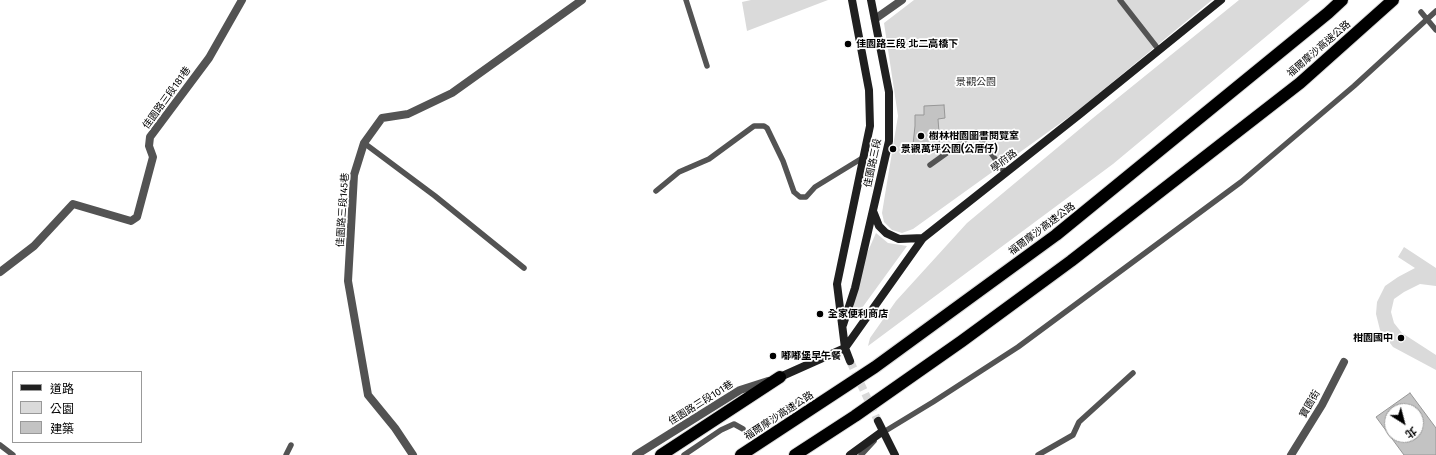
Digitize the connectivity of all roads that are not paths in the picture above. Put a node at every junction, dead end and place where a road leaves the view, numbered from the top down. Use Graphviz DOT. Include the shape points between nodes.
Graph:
graph roads {
  1 [pos="242,0"];
  2 [pos="582,0"];
  3 [pos="686,0"];
  4 [pos="852,0"];
  5 [pos="871,0"];
  6 [pos="902,0"];
  7 [pos="1120,0"];
  8 [pos="1221,0"];
  9 [pos="1342,0"];
  10 [pos="1393,0"];
  11 [pos="1436,11"];
  12 [pos="1421,12"];
  13 [pos="875,19"];
  14 [pos="1428,20"];
  15 [pos="1436,30"];
  16 [pos="1159,50"];
  17 [pos="708,66"];
  18 [pos="364,144"];
  19 [pos="864,157"];
  20 [pos="930,165"];
  21 [pos="1005,173"];
  22 [pos="656,191"];
  23 [pos="873,211"];
  24 [pos="923,238"];
  25 [pos="524,268"];
  26 [pos="0,272"];
  27 [pos="842,328"];
  28 [pos="845,348"];
  29 [pos="850,361"];
  30 [pos="1344,362"];
  31 [pos="1133,373"];
  32 [pos="780,377"];
  33 [pos="878,421"];
  34 [pos="744,430"];
  35 [pos="883,431"];
  36 [pos="0,444"];
  37 [pos="291,445"];
  38 [pos="13,455"];
  39 [pos="286,455"];
  40 [pos="413,455"];
  41 [pos="636,455"];
  42 [pos="661,455"];
  43 [pos="684,455"];
  44 [pos="741,455"];
  45 [pos="795,455"];
  46 [pos="850,455"];
  47 [pos="860,455"];
  48 [pos="895,455"];
  49 [pos="1038,455"];
  50 [pos="1291,455"];
  1 -- 26 [label="street, 佳園路三段181巷" via="210,58 150,137 149,146 153,157 137,216 131,221 73,204 34,246"];
  2 -- 18 [label="street, 佳園路三段145巷" via="452,93 408,114 382,118"];
  3 -- 17 [label="lane"];
  4 -- 19 [label="street, 佳園路三段" via="869,90 870,126"];
  5 -- 13 [label="street, 佳園路三段"];
  6 -- 13 [label="street"];
  7 -- 16 [label="lane"];
  8 -- 16 [label="street, 學府路"];
  9 -- 44 [label="highway, 福爾摩沙高速公路" via="1056,235 875,366"];
  10 -- 45 [label="highway, 福爾摩沙高速公路" via="1300,83 1071,261 962,341"];
  11 -- 14 [label="lane"];
  12 -- 14 [label="lane"];
  13 -- 23 [label="street, 佳園路三段" via="888,92 889,141"];
  14 -- 15 [label="lane"];
  14 -- 35 [label="lane" via="1241,182 1018,347"];
  16 -- 21 [label="street, 學府路"];
  18 -- 25 [label="lane" via="435,196"];
  18 -- 40 [label="street, 佳園路三段145巷" via="354,175 348,281 368,395"];
  19 -- 22 [label="lane" via="815,187 806,197 800,196 794,192 767,128 754,126 709,159 680,172"];
  19 -- 27 [label="street, 佳園路三段" via="837,284"];
  20 -- 21 [label="lane" via="976,132"];
  21 -- 24 [label="street, 學府路"];
  23 -- 24 [label="street" via="879,226 886,233 899,239"];
  23 -- 27 [label="street, 佳園路三段" via="855,288"];
  24 -- 28 [label="street, 學府路"];
  27 -- 28 [label="street, 佳園路三段"];
  28 -- 29 [label="street, 佳園路三段"];
  28 -- 32 [label="street, 佳園路三段101巷"];
  30 -- 50 [label="street, 寶園街" via="1322,405"];
  31 -- 49 [label="lane" via="1079,422 1073,435"];
  32 -- 41 [label="street, 佳園路三段101巷" via="740,390"];
  32 -- 42 [label="highway"];
  33 -- 35 [label="street"];
  34 -- 43 [label="lane" via="734,424"];
  35 -- 46 [label="street"];
  35 -- 47 [label="lane"];
  35 -- 48 [label="street"];
  36 -- 38 [label="lane"];
  37 -- 39 [label="lane"];
}
